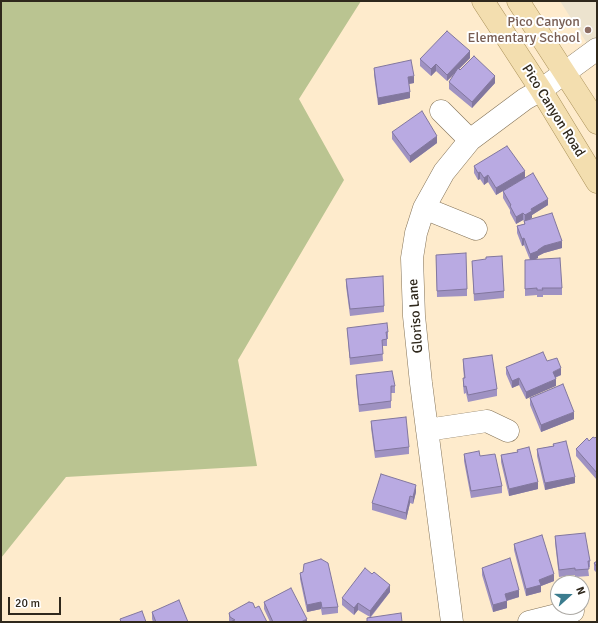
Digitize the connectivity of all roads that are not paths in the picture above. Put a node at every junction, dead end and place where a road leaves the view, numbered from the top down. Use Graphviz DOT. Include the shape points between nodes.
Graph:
graph roads {
  1 [pos="483,1"];
  2 [pos="518,1"];
  3 [pos="597,49"];
  4 [pos="564,73"];
  5 [pos="541,90"];
  6 [pos="441,111"];
  7 [pos="597,123"];
  8 [pos="470,140"];
  9 [pos="597,182"];
  10 [pos="424,208"];
  11 [pos="476,230"];
  12 [pos="427,430"];
  13 [pos="508,431"];
  14 [pos="557,615"];
  15 [pos="452,622"];
  16 [pos="529,622"];
  1 -- 5 [label="main road, Pico Canyon Road"];
  2 -- 4 [label="main road"];
  3 -- 4 [label="street, Gloriso Lane"];
  4 -- 5 [label="street, Gloriso Lane"];
  4 -- 7 [label="main road"];
  5 -- 8 [label="street, Gloriso Lane" via="524,99"];
  5 -- 9 [label="main road, Pico Canyon Road"];
  6 -- 8 [label="street"];
  8 -- 10 [label="street, Gloriso Lane" via="444,172"];
  10 -- 11 [label="street"];
  10 -- 12 [label="street, Gloriso Lane" via="412,258 414,316"];
  12 -- 13 [label="street" via="487,422"];
  12 -- 15 [label="street, Gloriso Lane"];
  14 -- 16 [label="street"];
}
